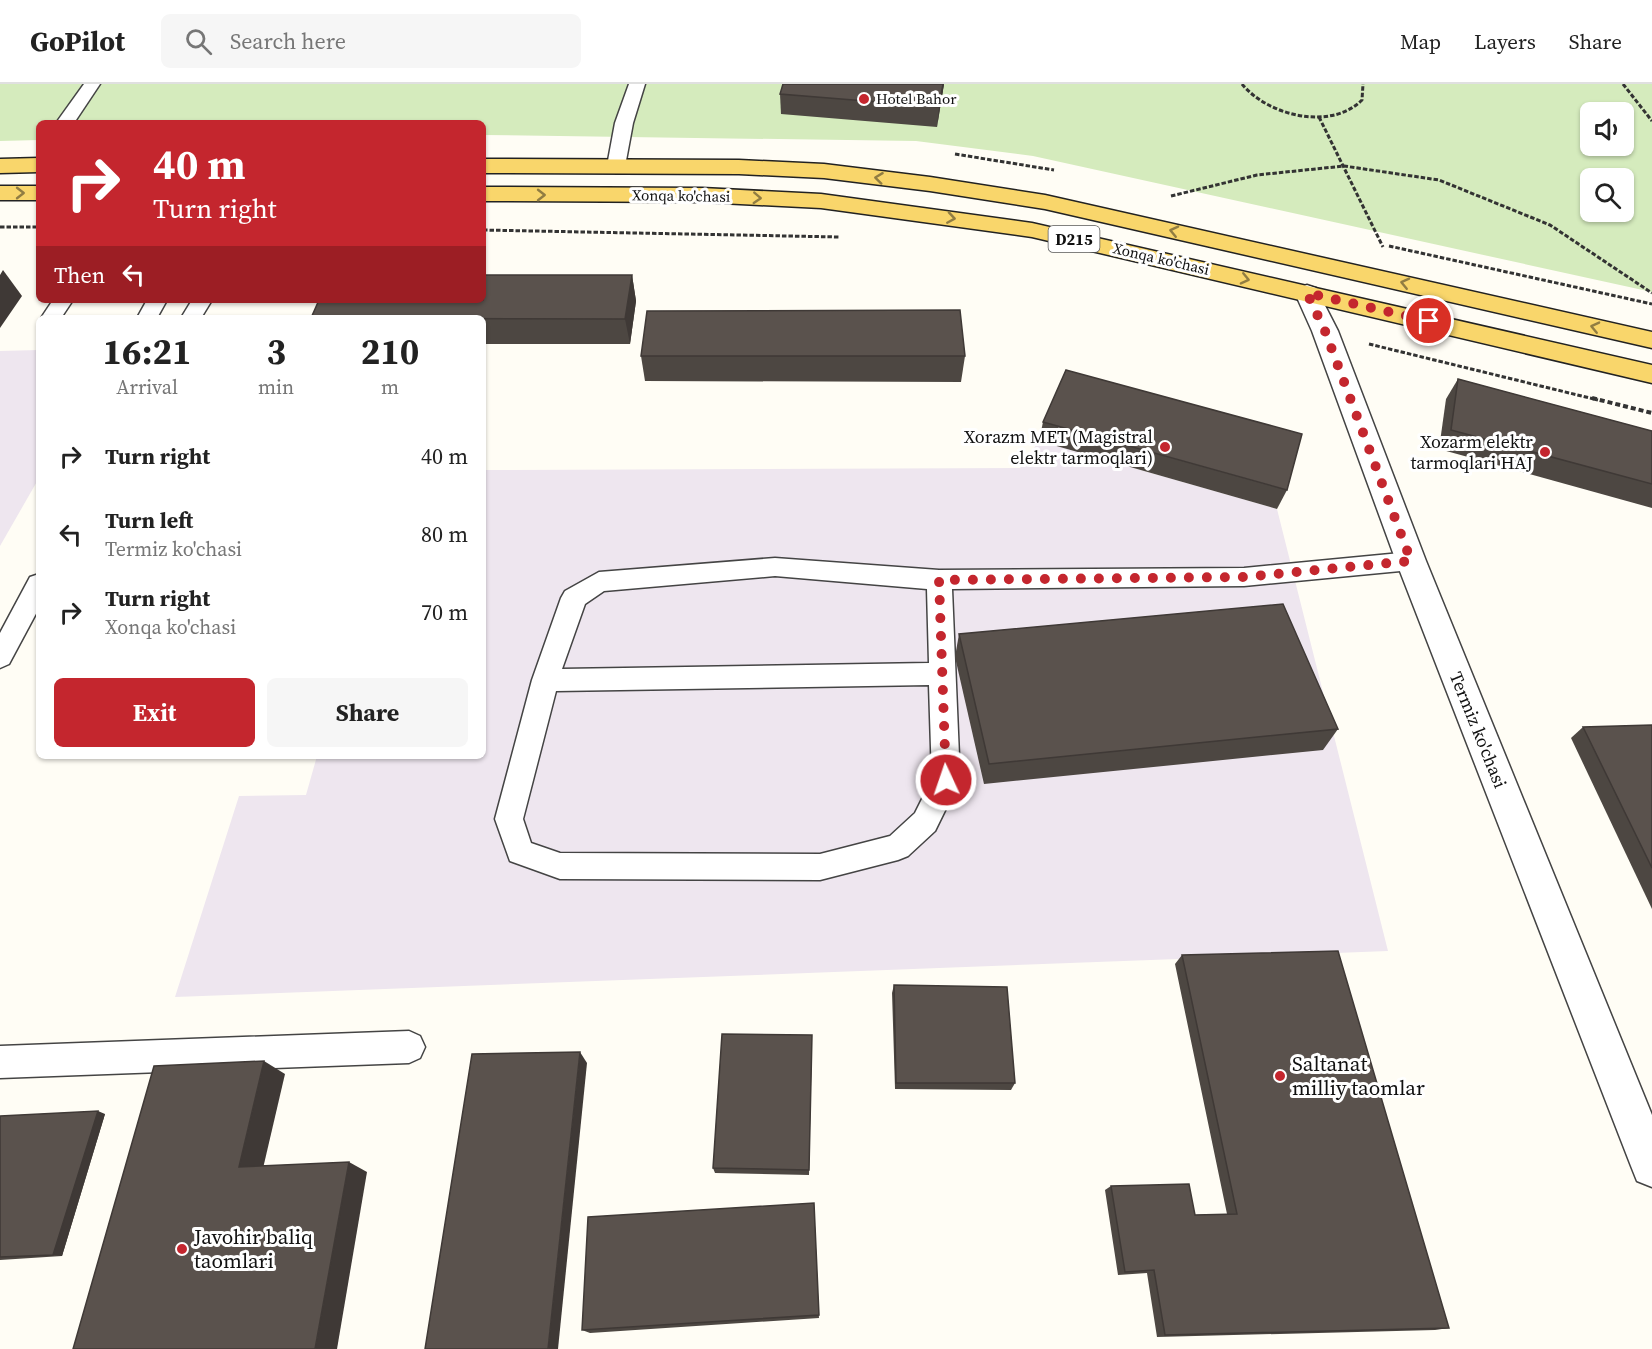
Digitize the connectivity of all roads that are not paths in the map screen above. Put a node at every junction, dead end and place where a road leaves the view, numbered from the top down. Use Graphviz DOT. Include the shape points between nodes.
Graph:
graph roads {
  1 [pos="92,84"];
  2 [pos="637,84"];
  3 [pos="67,120"];
  4 [pos="36,164"];
  5 [pos="0,166"];
  6 [pos="486,166"];
  7 [pos="616,166"];
  8 [pos="0,193"];
  9 [pos="36,193"];
  10 [pos="486,194"];
  11 [pos="1307,293"];
  12 [pos="1652,340"];
  13 [pos="1652,374"];
  14 [pos="1411,561"];
  15 [pos="939,580"];
  16 [pos="36,590"];
  17 [pos="0,657"];
  18 [pos="941,674"];
  19 [pos="545,680"];
  20 [pos="409,1047"];
  21 [pos="0,1062"];
  22 [pos="1652,1166"];
  1 -- 3 [label="lane"];
  2 -- 7 [label="lane"];
  4 -- 5 [label="main road"];
  6 -- 7 [label="main road, Xonqa ko'chasi / D215"];
  12 -- 7 [label="main road, Xonqa ko'chasi / D215, one-way" via="1045,201 824,171"];
  8 -- 9 [label="main road, one-way"];
  10 -- 11 [label="main road, Xonqa ko'chasi / D215, one-way" via="702,195 820,201 1032,230"];
  11 -- 13 [label="main road, Xonqa ko'chasi / D215"];
  11 -- 14 [label="street, Termiz ko'chasi" via="1325,331"];
  14 -- 15 [label="lane" via="1244,577"];
  14 -- 22 [label="street, Termiz ko'chasi"];
  15 -- 18 [label="lane"];
  15 -- 19 [label="lane" via="775,567 599,582 574,598"];
  16 -- 17 [label="lane"];
  18 -- 19 [label="lane"];
  18 -- 19 [label="lane" via="946,780 925,822 898,847 820,867 560,866 520,852 509,819"];
  20 -- 21 [label="lane"];
}
